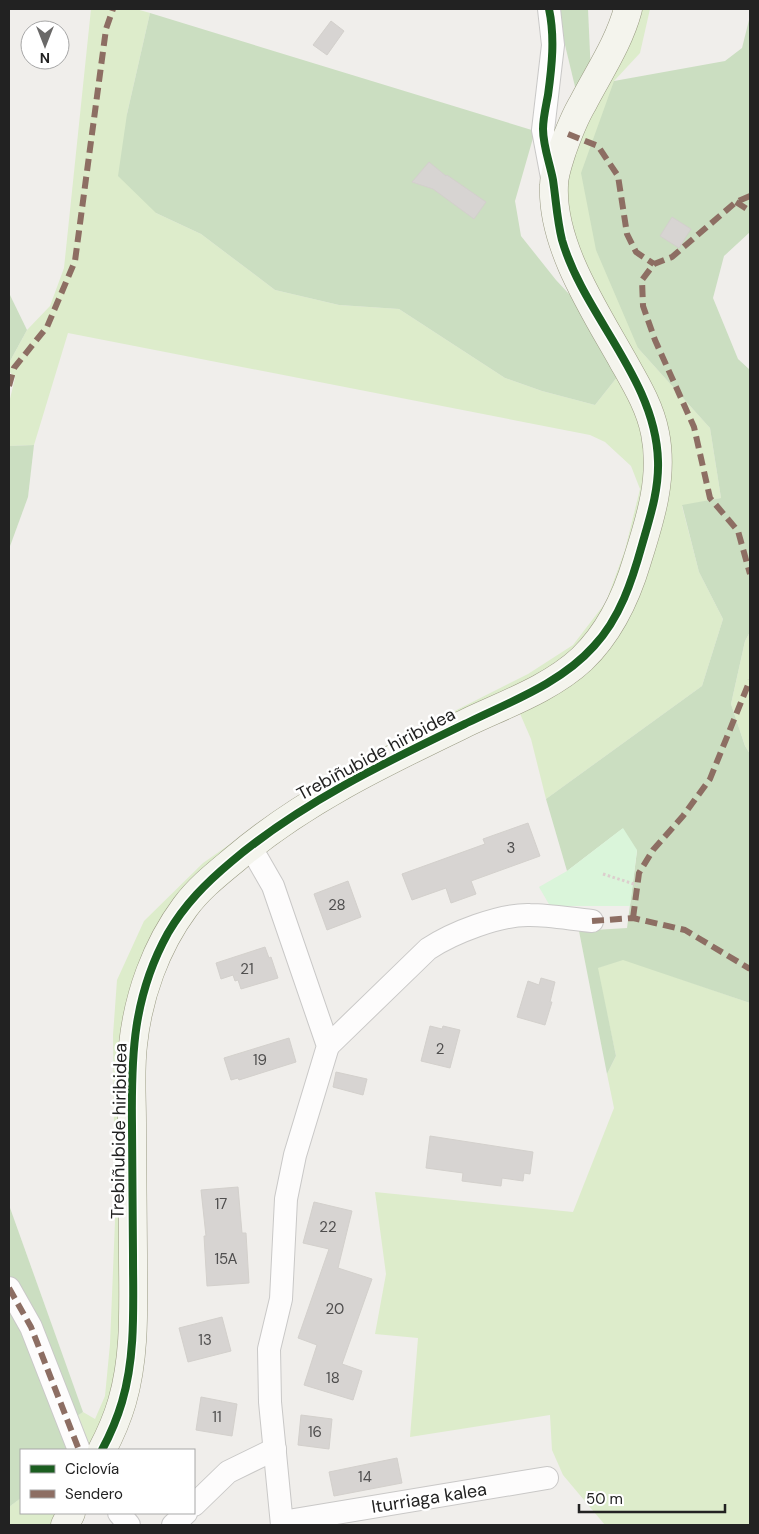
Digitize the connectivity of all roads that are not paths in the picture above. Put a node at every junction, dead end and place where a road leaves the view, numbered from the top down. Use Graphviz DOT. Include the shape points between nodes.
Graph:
graph roads {
  1 [pos="549,9"];
  2 [pos="628,9"];
  3 [pos="554,184"];
  4 [pos="250,846"];
  5 [pos="592,921"];
  6 [pos="328,1046"];
  7 [pos="9,1288"];
  8 [pos="274,1448"];
  9 [pos="79,1449"];
  10 [pos="103,1449"];
  11 [pos="547,1478"];
  12 [pos="195,1504"];
  13 [pos="120,1514"];
  14 [pos="185,1514"];
  15 [pos="282,1524"];
  16 [pos="129,1525"];
  17 [pos="173,1525"];
  1 -- 3 [label="street" via="553,46 543,130"];
  2 -- 3 [label="street, Trebiñubide hiribidea" via="622,30 568,134"];
  3 -- 4 [label="street, Trebiñubide hiribidea" via="556,216 573,268 639,388 655,434 658,458 654,501 621,606 609,628 578,663 544,686 347,782"];
  4 -- 6 [label="street" via="273,886"];
  4 -- 10 [label="street, Trebiñubide hiribidea" via="202,886 184,907 151,969 140,1005 133,1044 132,1088 133,1337 123,1399"];
  5 -- 6 [label="street" via="528,915 500,920 441,940"];
  6 -- 8 [label="street" via="295,1155 286,1199 281,1298 269,1349"];
  7 -- 9 [label="street" via="31,1327"];
  8 -- 12 [label="street" via="228,1472"];
  8 -- 15 [label="street"];
  11 -- 15 [label="street, Iturriaga kalea"];
  13 -- 16 [label="street"];
  14 -- 17 [label="street"];
}
